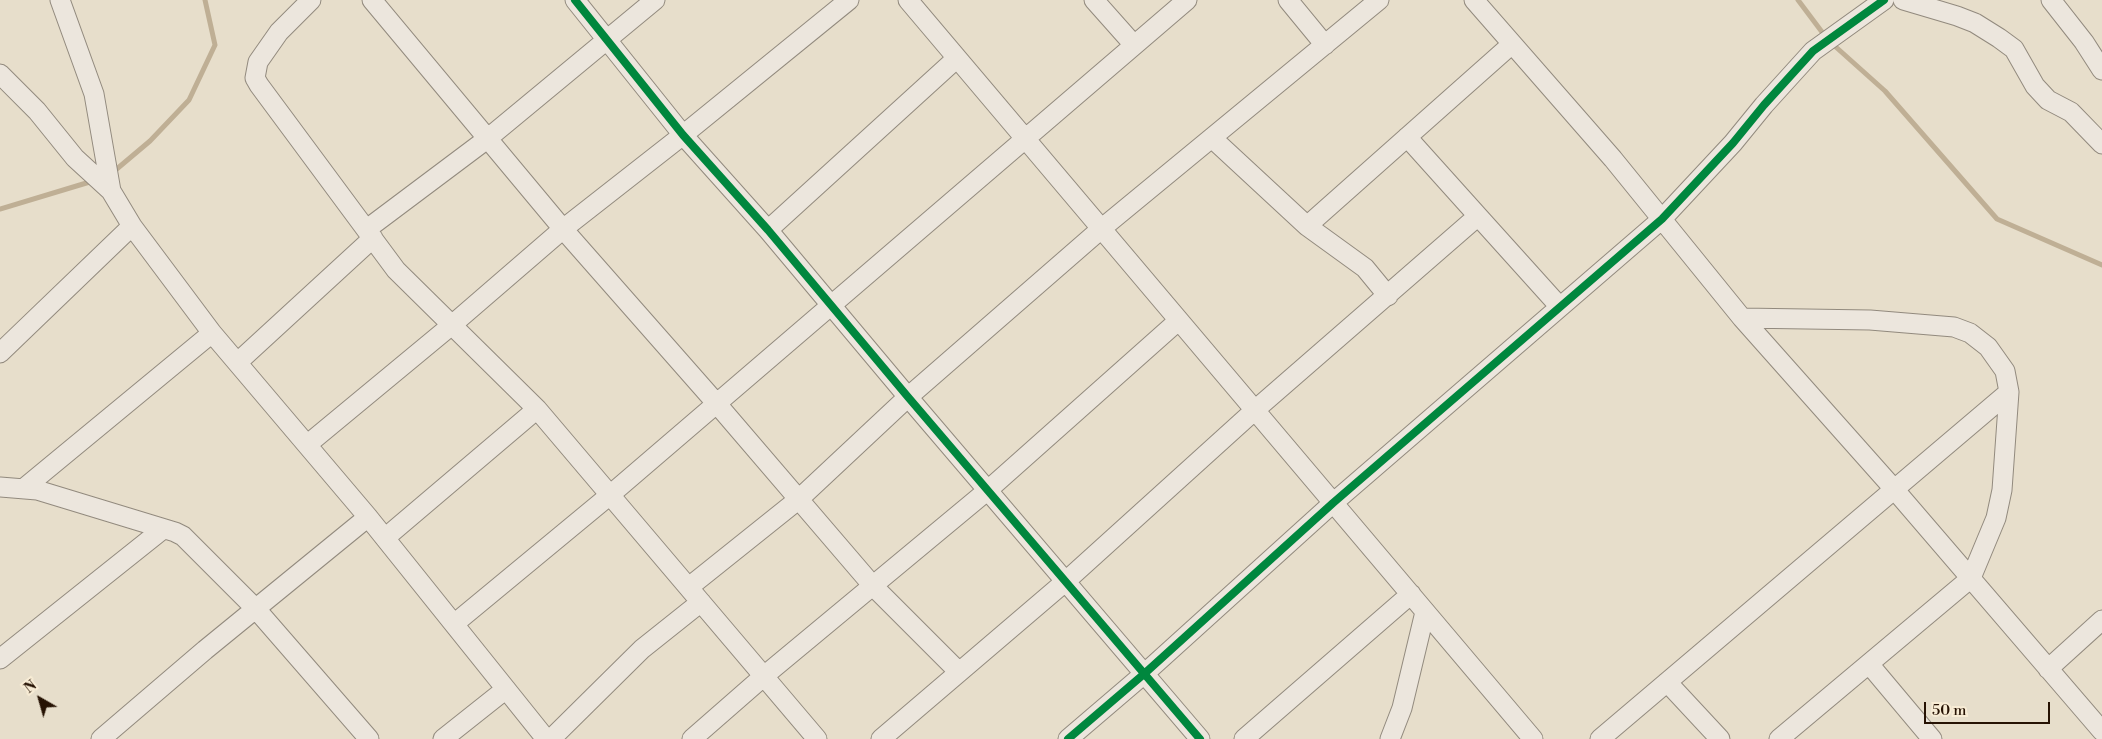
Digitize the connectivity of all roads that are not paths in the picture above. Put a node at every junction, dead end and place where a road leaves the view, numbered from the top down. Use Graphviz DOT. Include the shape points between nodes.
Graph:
graph roads {
  1 [pos="60,0"];
  2 [pos="311,0"];
  3 [pos="372,0"];
  4 [pos="575,0"];
  5 [pos="654,0"];
  6 [pos="849,0"];
  7 [pos="908,0"];
  8 [pos="1094,0"];
  9 [pos="1187,0"];
  10 [pos="1288,0"];
  11 [pos="1379,0"];
  12 [pos="1474,0"];
  13 [pos="1884,0"];
  14 [pos="1903,0"];
  15 [pos="2051,0"];
  16 [pos="608,41"];
  17 [pos="1512,44"];
  18 [pos="1134,45"];
  19 [pos="1325,45"];
  20 [pos="957,58"];
  21 [pos="2102,70"];
  22 [pos="0,74"];
  23 [pos="683,135"];
  24 [pos="1407,137"];
  25 [pos="1212,138"];
  26 [pos="487,139"];
  27 [pos="1025,140"];
  28 [pos="2102,144"];
  29 [pos="111,190"];
  30 [pos="1478,216"];
  31 [pos="1662,219"];
  32 [pos="132,226"];
  33 [pos="1307,226"];
  34 [pos="564,229"];
  35 [pos="1101,229"];
  36 [pos="768,230"];
  37 [pos="370,233"];
  38 [pos="1388,296"];
  39 [pos="831,306"];
  40 [pos="1560,307"];
  41 [pos="1742,318"];
  42 [pos="1178,321"];
  43 [pos="453,324"];
  44 [pos="212,333"];
  45 [pos="0,353"];
  46 [pos="238,362"];
  47 [pos="2009,392"];
  48 [pos="908,397"];
  49 [pos="717,404"];
  50 [pos="537,409"];
  51 [pos="1255,410"];
  52 [pos="308,444"];
  53 [pos="0,487"];
  54 [pos="23,489"];
  55 [pos="1894,489"];
  56 [pos="988,490"];
  57 [pos="610,495"];
  58 [pos="799,499"];
  59 [pos="1333,503"];
  60 [pos="368,517"];
  61 [pos="162,529"];
  62 [pos="385,538"];
  63 [pos="1971,578"];
  64 [pos="1066,581"];
  65 [pos="873,586"];
  66 [pos="689,587"];
  67 [pos="1410,594"];
  68 [pos="701,602"];
  69 [pos="256,609"];
  70 [pos="1425,612"];
  71 [pos="2102,620"];
  72 [pos="454,624"];
  73 [pos="0,659"];
  74 [pos="1868,664"];
  75 [pos="2048,669"];
  76 [pos="959,672"];
  77 [pos="1144,674"];
  78 [pos="764,676"];
  79 [pos="1667,682"];
  80 [pos="506,690"];
  81 [pos="2102,731"];
  82 [pos="101,739"];
  83 [pos="369,739"];
  84 [pos="443,739"];
  85 [pos="546,739"];
  86 [pos="551,739"];
  87 [pos="692,739"];
  88 [pos="817,739"];
  89 [pos="881,739"];
  90 [pos="1068,739"];
  91 [pos="1200,739"];
  92 [pos="1244,739"];
  93 [pos="1390,739"];
  94 [pos="1533,739"];
  95 [pos="1600,739"];
  96 [pos="1720,739"];
  97 [pos="1779,739"];
  98 [pos="1932,739"];
  1 -- 29 [label="street" via="94,94"];
  2 -- 37 [label="street" via="279,32 258,62 255,78"];
  3 -- 26 [label="street"];
  4 -- 16 [label="street"];
  5 -- 16 [label="street"];
  6 -- 23 [label="street"];
  7 -- 20 [label="street"];
  8 -- 18 [label="street"];
  9 -- 18 [label="street"];
  10 -- 19 [label="street"];
  11 -- 19 [label="street"];
  12 -- 17 [label="street"];
  13 -- 31 [label="street" via="1814,51"];
  14 -- 28 [label="street" via="1975,23 2014,49 2035,86 2048,100 2071,112"];
  15 -- 21 [label="street"];
  16 -- 23 [label="street"];
  16 -- 26 [label="street"];
  17 -- 24 [label="street"];
  17 -- 31 [label="street"];
  18 -- 27 [label="street"];
  19 -- 25 [label="street"];
  20 -- 27 [label="street"];
  20 -- 36 [label="street"];
  22 -- 29 [label="street" via="37,111 76,158"];
  23 -- 34 [label="street"];
  23 -- 36 [label="street"];
  24 -- 30 [label="street"];
  24 -- 33 [label="street"];
  25 -- 33 [label="street"];
  25 -- 35 [label="street"];
  26 -- 34 [label="street"];
  26 -- 37 [label="street"];
  27 -- 35 [label="street"];
  27 -- 39 [label="street"];
  29 -- 32 [label="street"];
  30 -- 38 [label="street"];
  30 -- 40 [label="street"];
  31 -- 40 [label="street"];
  31 -- 41 [label="street"];
  32 -- 44 [label="street"];
  32 -- 45 [label="street"];
  33 -- 38 [label="street" via="1365,268"];
  34 -- 43 [label="street"];
  34 -- 49 [label="street"];
  35 -- 42 [label="street"];
  35 -- 48 [label="street"];
  36 -- 39 [label="street"];
  37 -- 43 [label="street" via="396,270"];
  37 -- 46 [label="street"];
  38 -- 51 [label="street"];
  39 -- 48 [label="street"];
  39 -- 49 [label="street"];
  40 -- 59 [label="street"];
  41 -- 47 [label="street" via="1870,320 1954,327 1970,333 1988,347 2005,371"];
  41 -- 55 [label="street"];
  42 -- 51 [label="street"];
  42 -- 56 [label="street"];
  43 -- 50 [label="street"];
  43 -- 52 [label="street"];
  44 -- 46 [label="street"];
  44 -- 54 [label="street"];
  46 -- 52 [label="street"];
  47 -- 55 [label="street"];
  47 -- 63 [label="street" via="2002,490 1996,518"];
  48 -- 56 [label="street"];
  48 -- 58 [label="street"];
  49 -- 57 [label="street"];
  49 -- 58 [label="street"];
  50 -- 57 [label="street"];
  50 -- 62 [label="street"];
  51 -- 59 [label="street"];
  51 -- 64 [label="street"];
  52 -- 60 [label="street"];
  53 -- 54 [label="street"];
  54 -- 61 [label="street" via="36,490"];
  55 -- 63 [label="street"];
  55 -- 79 [label="street"];
  56 -- 64 [label="street"];
  56 -- 65 [label="street"];
  57 -- 66 [label="street"];
  57 -- 72 [label="street"];
  58 -- 65 [label="street"];
  58 -- 66 [label="street"];
  59 -- 67 [label="street"];
  59 -- 77 [label="street"];
  60 -- 62 [label="street"];
  60 -- 69 [label="street"];
  61 -- 69 [label="street" via="183,536"];
  61 -- 73 [label="street"];
  62 -- 72 [label="street"];
  63 -- 74 [label="street"];
  63 -- 75 [label="street"];
  64 -- 76 [label="street"];
  64 -- 77 [label="street"];
  65 -- 76 [label="street"];
  65 -- 78 [label="street"];
  66 -- 68 [label="street"];
  67 -- 70 [label="street"];
  67 -- 92 [label="street"];
  68 -- 78 [label="street"];
  68 -- 86 [label="street" via="647,644"];
  69 -- 82 [label="street"];
  69 -- 83 [label="street"];
  70 -- 93 [label="street" via="1402,708"];
  70 -- 94 [label="street"];
  71 -- 75 [label="street"];
  72 -- 80 [label="street"];
  74 -- 97 [label="street"];
  74 -- 98 [label="street"];
  75 -- 81 [label="street"];
  76 -- 89 [label="street"];
  77 -- 90 [label="street"];
  77 -- 91 [label="street"];
  78 -- 87 [label="street"];
  78 -- 88 [label="street"];
  79 -- 95 [label="street"];
  79 -- 96 [label="street"];
  80 -- 84 [label="street"];
  80 -- 85 [label="street"];
}
